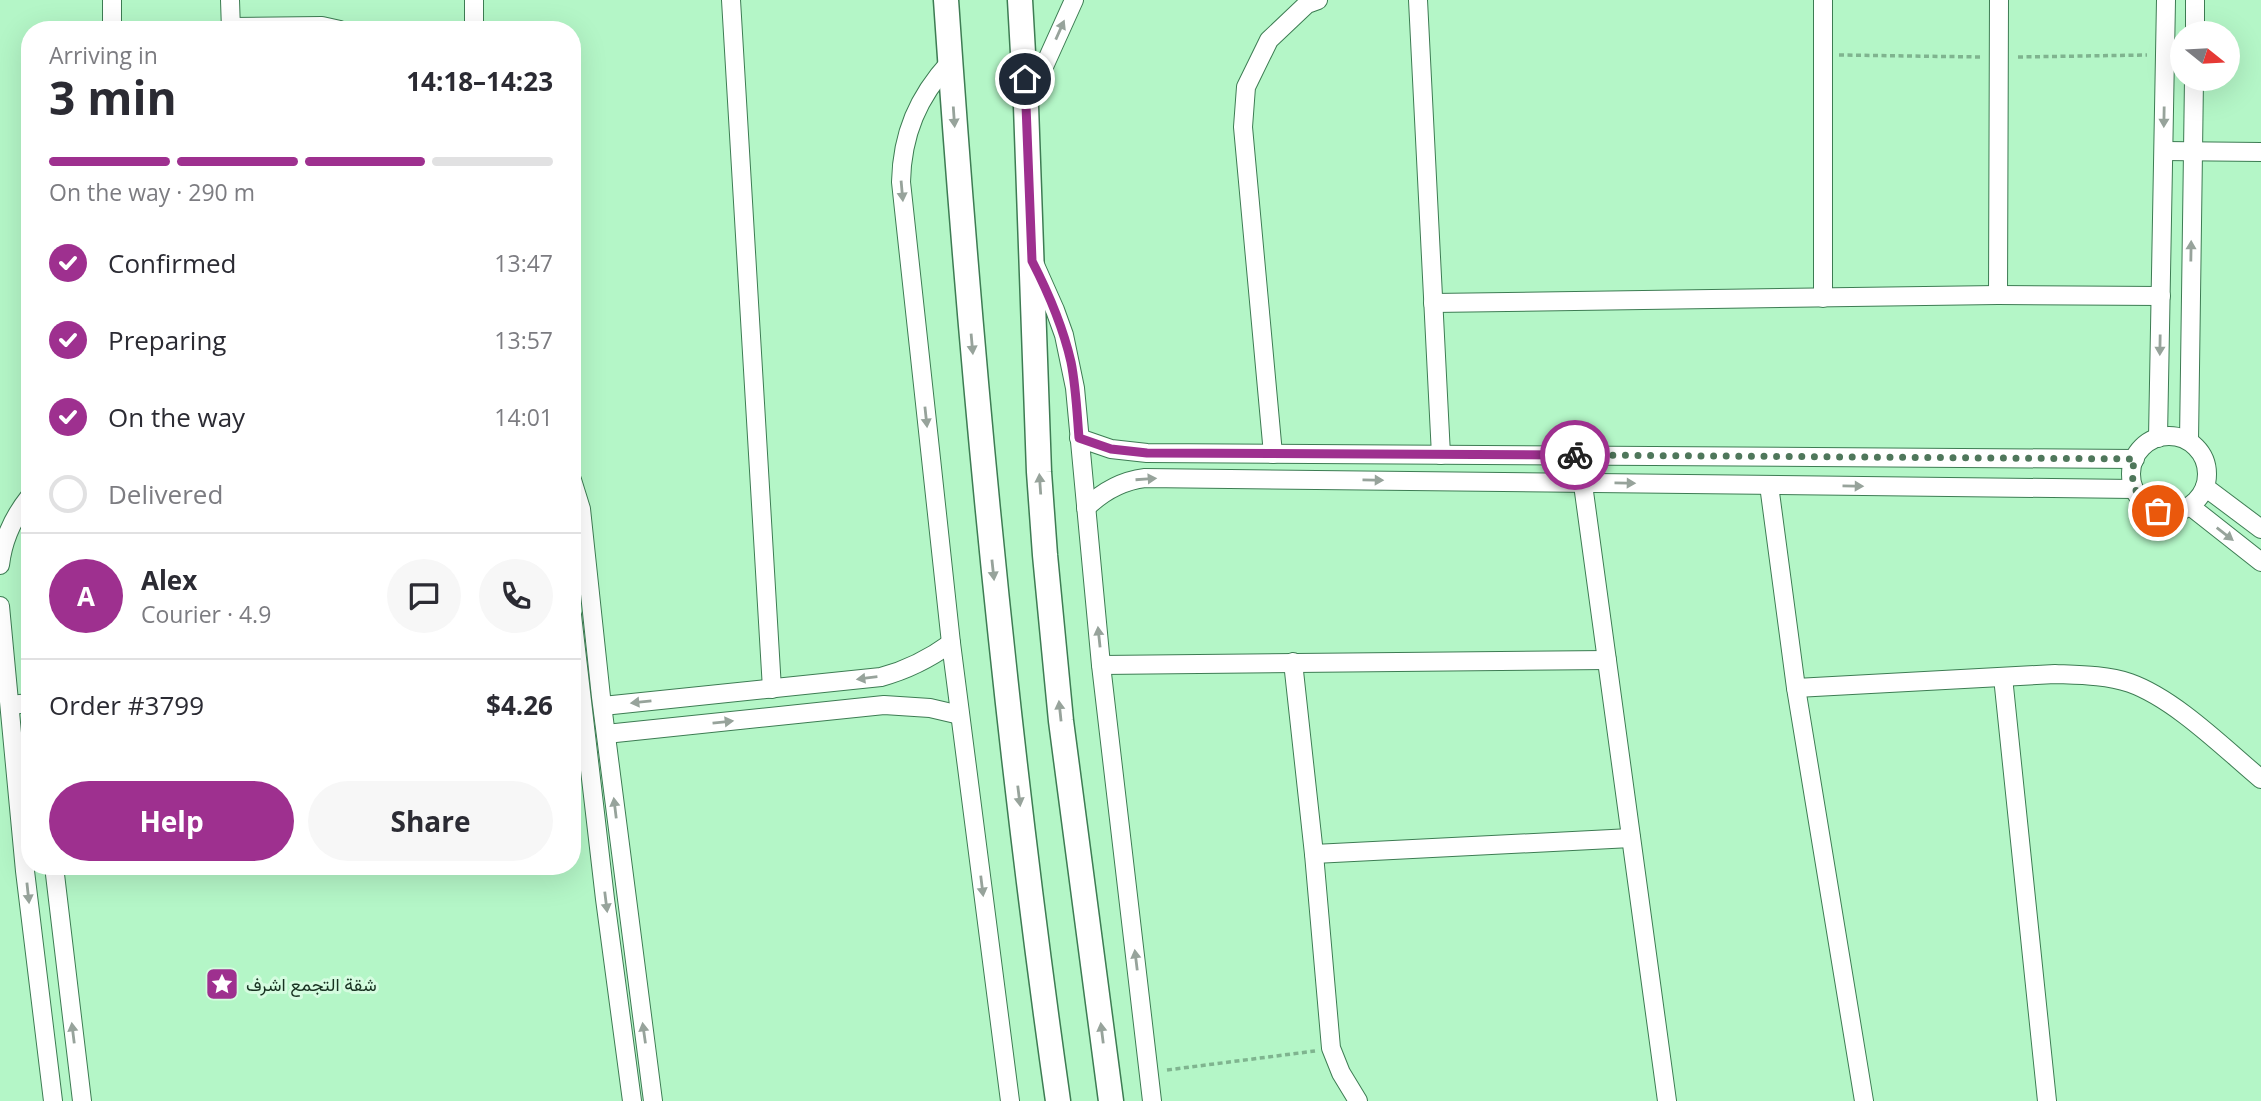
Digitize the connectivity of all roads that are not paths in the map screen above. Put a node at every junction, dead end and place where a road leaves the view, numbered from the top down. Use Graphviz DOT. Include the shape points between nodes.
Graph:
graph roads {
  1 [pos="112,0"];
  2 [pos="230,0"];
  3 [pos="474,0"];
  4 [pos="731,0"];
  5 [pos="946,0"];
  6 [pos="1020,0"];
  7 [pos="1074,0"];
  8 [pos="1318,0"];
  9 [pos="1418,0"];
  10 [pos="1823,0"];
  11 [pos="1999,0"];
  12 [pos="2166,0"];
  13 [pos="2195,0"];
  14 [pos="112,21"];
  15 [pos="231,21"];
  16 [pos="474,21"];
  17 [pos="2195,21"];
  18 [pos="950,62"];
  19 [pos="2194,91"];
  20 [pos="1026,106"];
  21 [pos="2164,151"];
  22 [pos="2193,151"];
  23 [pos="2261,152"];
  24 [pos="1032,261"];
  25 [pos="1998,295"];
  26 [pos="2161,296"];
  27 [pos="1823,298"];
  28 [pos="1433,303"];
  29 [pos="1079,438"];
  30 [pos="2158,438"];
  31 [pos="2189,441"];
  32 [pos="1273,454"];
  33 [pos="1441,455"];
  34 [pos="1579,455"];
  35 [pos="2135,459"];
  36 [pos="1583,483"];
  37 [pos="1769,485"];
  38 [pos="2205,486"];
  39 [pos="2134,489"];
  40 [pos="2190,506"];
  41 [pos="21,508"];
  42 [pos="1086,508"];
  43 [pos="581,518"];
  44 [pos="2261,529"];
  45 [pos="2261,562"];
  46 [pos="0,565"];
  47 [pos="0,606"];
  48 [pos="951,643"];
  49 [pos="1607,660"];
  50 [pos="1293,662"];
  51 [pos="1101,665"];
  52 [pos="894,673"];
  53 [pos="2003,677"];
  54 [pos="817,684"];
  55 [pos="772,688"];
  56 [pos="1796,688"];
  57 [pos="581,691"];
  58 [pos="582,699"];
  59 [pos="602,701"];
  60 [pos="21,704"];
  61 [pos="899,704"];
  62 [pos="10,705"];
  63 [pos="821,711"];
  64 [pos="960,715"];
  65 [pos="606,734"];
  66 [pos="2261,779"];
  67 [pos="21,822"];
  68 [pos="1631,838"];
  69 [pos="1314,854"];
  70 [pos="26,875"];
  71 [pos="55,875"];
  72 [pos="53,1101"];
  73 [pos="82,1101"];
  74 [pos="632,1101"];
  75 [pos="653,1101"];
  76 [pos="1010,1101"];
  77 [pos="1058,1101"];
  78 [pos="1111,1101"];
  79 [pos="1152,1101"];
  80 [pos="1358,1101"];
  81 [pos="1667,1101"];
  82 [pos="1864,1101"];
  83 [pos="2047,1101"];
  1 -- 14 [label="street"];
  2 -- 15 [label="street"];
  3 -- 16 [label="street"];
  4 -- 55 [label="street"];
  5 -- 18 [label="street"];
  6 -- 20 [label="street"];
  20 -- 7 [label="street, one-way"];
  8 -- 32 [label="street" via="1307,4 1269,40 1246,87 1243,127"];
  9 -- 28 [label="street"];
  10 -- 27 [label="street"];
  11 -- 25 [label="street"];
  12 -- 21 [label="street, one-way"];
  13 -- 17 [label="street"];
  18 -- 48 [label="street, one-way" via="913,117 901,182"];
  18 -- 77 [label="street, one-way" via="999,626"];
  19 -- 22 [label="street"];
  20 -- 24 [label="street"];
  21 -- 22 [label="street"];
  21 -- 26 [label="street"];
  22 -- 23 [label="street"];
  31 -- 22 [label="street, one-way"];
  24 -- 29 [label="street" via="1064,335"];
  78 -- 24 [label="street, one-way" via="1052,639 1039,472"];
  25 -- 26 [label="street"];
  25 -- 27 [label="street"];
  26 -- 30 [label="street, one-way"];
  27 -- 28 [label="street"];
  28 -- 33 [label="street"];
  29 -- 32 [label="street" via="1129,452"];
  29 -- 42 [label="street"];
  30 -- 31 [label="street" via="2174,436"];
  30 -- 35 [label="street" via="2144,446"];
  31 -- 38 [label="street" via="2203,456"];
  32 -- 33 [label="street"];
  33 -- 34 [label="street"];
  34 -- 35 [label="street"];
  34 -- 36 [label="street"];
  35 -- 39 [label="street"];
  36 -- 37 [label="street, one-way"];
  42 -- 36 [label="street, one-way" via="1109,489 1145,478"];
  36 -- 49 [label="street"];
  37 -- 39 [label="street, one-way"];
  37 -- 56 [label="street"];
  38 -- 40 [label="street"];
  38 -- 44 [label="street"];
  39 -- 40 [label="street" via="2158,511 2169,513"];
  40 -- 45 [label="street, one-way"];
  41 -- 46 [label="street" via="7,535"];
  51 -- 42 [label="street, one-way"];
  43 -- 59 [label="street"];
  47 -- 62 [label="street"];
  48 -- 52 [label="street"];
  48 -- 64 [label="street"];
  49 -- 50 [label="street"];
  49 -- 68 [label="street"];
  50 -- 51 [label="street"];
  50 -- 69 [label="street"];
  79 -- 51 [label="street, one-way"];
  52 -- 54 [label="street, one-way"];
  52 -- 61 [label="street"];
  53 -- 56 [label="street"];
  53 -- 66 [label="street" via="2093,675 2130,683 2164,699"];
  53 -- 83 [label="street"];
  54 -- 55 [label="street"];
  54 -- 63 [label="street"];
  55 -- 59 [label="street, one-way"];
  56 -- 82 [label="street"];
  57 -- 58 [label="street"];
  58 -- 59 [label="street"];
  58 -- 74 [label="street, one-way"];
  59 -- 65 [label="street"];
  60 -- 62 [label="street"];
  61 -- 63 [label="street"];
  61 -- 64 [label="street"];
  62 -- 67 [label="street, one-way"];
  65 -- 63 [label="street, one-way"];
  64 -- 76 [label="street, one-way"];
  75 -- 65 [label="street, one-way"];
  68 -- 69 [label="street"];
  68 -- 81 [label="street"];
  69 -- 80 [label="street" via="1331,1048"];
  70 -- 72 [label="street, one-way"];
  73 -- 71 [label="street, one-way"];
}
